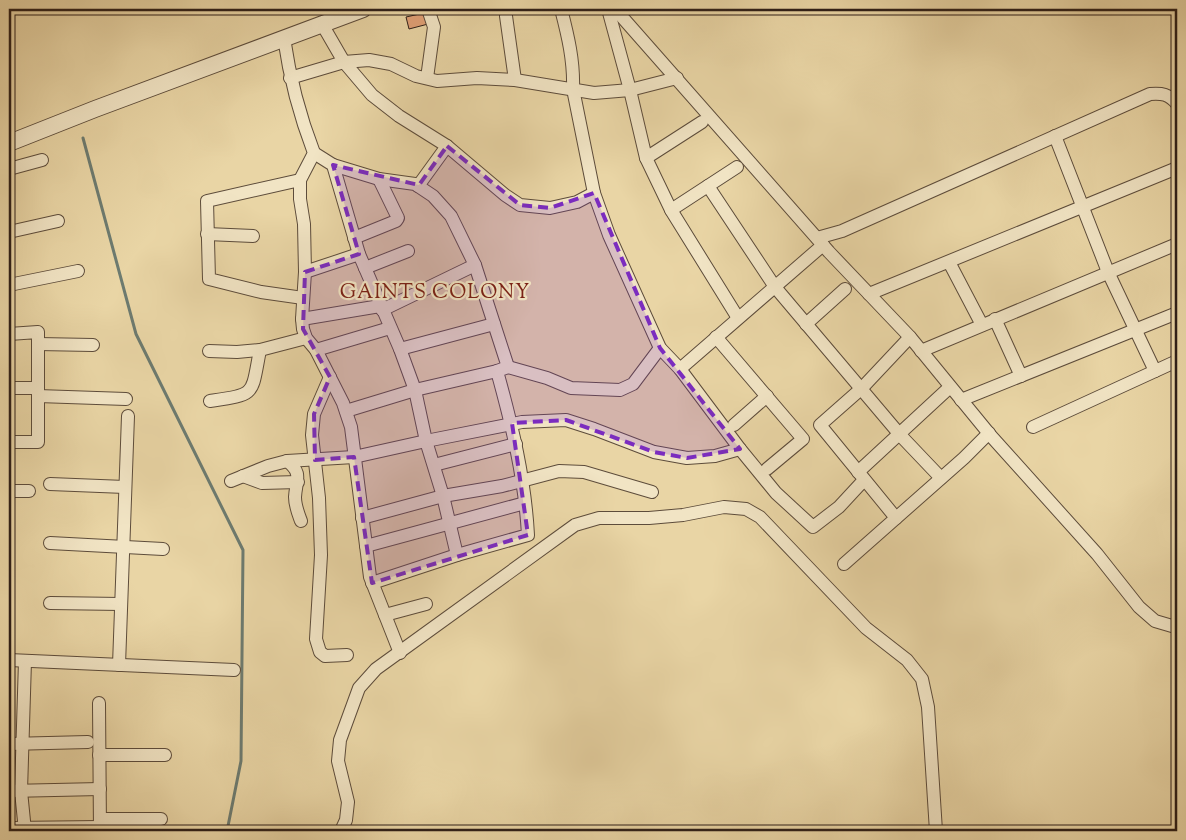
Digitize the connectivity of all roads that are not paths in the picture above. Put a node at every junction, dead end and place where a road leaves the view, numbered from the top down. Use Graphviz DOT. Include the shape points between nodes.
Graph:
graph roads {
  1 [pos="363,9"];
  2 [pos="428,9"];
  3 [pos="561,9"];
  4 [pos="608,9"];
  5 [pos="615,9"];
  6 [pos="506,16"];
  7 [pos="322,24"];
  8 [pos="284,38"];
  9 [pos="344,62"];
  10 [pos="290,78"];
  11 [pos="427,78"];
  12 [pos="677,78"];
  13 [pos="515,80"];
  14 [pos="573,89"];
  15 [pos="630,90"];
  16 [pos="1177,104"];
  17 [pos="702,122"];
  18 [pos="1055,136"];
  19 [pos="9,143"];
  20 [pos="447,146"];
  21 [pos="314,153"];
  22 [pos="646,158"];
  23 [pos="42,160"];
  24 [pos="333,165"];
  25 [pos="737,167"];
  26 [pos="1177,168"];
  27 [pos="9,169"];
  28 [pos="379,179"];
  29 [pos="300,180"];
  30 [pos="418,186"];
  31 [pos="708,186"];
  32 [pos="594,193"];
  33 [pos="1083,206"];
  34 [pos="672,210"];
  35 [pos="58,221"];
  36 [pos="9,232"];
  37 [pos="207,234"];
  38 [pos="253,236"];
  39 [pos="354,238"];
  40 [pos="820,242"];
  41 [pos="1177,244"];
  42 [pos="408,251"];
  43 [pos="359,254"];
  44 [pos="949,262"];
  45 [pos="475,265"];
  46 [pos="365,268"];
  47 [pos="78,271"];
  48 [pos="305,272"];
  49 [pos="1108,272"];
  50 [pos="9,286"];
  51 [pos="775,287"];
  52 [pos="845,289"];
  53 [pos="869,294"];
  54 [pos="303,298"];
  55 [pos="381,308"];
  56 [pos="1177,313"];
  57 [pos="738,318"];
  58 [pos="302,319"];
  59 [pos="995,320"];
  60 [pos="494,324"];
  61 [pos="806,324"];
  62 [pos="982,325"];
  63 [pos="390,328"];
  64 [pos="1135,330"];
  65 [pos="9,334"];
  66 [pos="716,337"];
  67 [pos="910,337"];
  68 [pos="306,338"];
  69 [pos="38,344"];
  70 [pos="93,345"];
  71 [pos="660,348"];
  72 [pos="400,349"];
  73 [pos="260,350"];
  74 [pos="316,350"];
  75 [pos="209,351"];
  76 [pos="921,351"];
  77 [pos="1177,361"];
  78 [pos="680,368"];
  79 [pos="502,369"];
  80 [pos="1156,371"];
  81 [pos="1021,376"];
  82 [pos="330,377"];
  83 [pos="950,387"];
  84 [pos="9,388"];
  85 [pos="862,388"];
  86 [pos="415,390"];
  87 [pos="38,392"];
  88 [pos="766,396"];
  89 [pos="126,399"];
  90 [pos="961,400"];
  91 [pos="210,401"];
  92 [pos="346,411"];
  93 [pos="128,416"];
  94 [pos="512,424"];
  95 [pos="734,425"];
  96 [pos="1033,427"];
  97 [pos="899,433"];
  98 [pos="989,433"];
  99 [pos="426,441"];
  100 [pos="9,442"];
  101 [pos="516,444"];
  102 [pos="740,449"];
  103 [pos="354,458"];
  104 [pos="315,460"];
  105 [pos="287,461"];
  106 [pos="434,465"];
  107 [pos="767,469"];
  108 [pos="862,476"];
  109 [pos="941,478"];
  110 [pos="523,480"];
  111 [pos="298,482"];
  112 [pos="50,484"];
  113 [pos="125,487"];
  114 [pos="29,491"];
  115 [pos="9,492"];
  116 [pos="652,492"];
  117 [pos="444,496"];
  118 [pos="525,503"];
  119 [pos="362,518"];
  120 [pos="896,518"];
  121 [pos="301,521"];
  122 [pos="448,524"];
  123 [pos="50,543"];
  124 [pos="123,546"];
  125 [pos="366,546"];
  126 [pos="163,549"];
  127 [pos="457,555"];
  128 [pos="844,564"];
  129 [pos="372,583"];
  130 [pos="50,603"];
  131 [pos="121,604"];
  132 [pos="426,604"];
  133 [pos="385,615"];
  134 [pos="1177,626"];
  135 [pos="400,653"];
  136 [pos="347,655"];
  137 [pos="9,660"];
  138 [pos="25,661"];
  139 [pos="119,665"];
  140 [pos="234,670"];
  141 [pos="99,702"];
  142 [pos="88,742"];
  143 [pos="15,744"];
  144 [pos="99,755"];
  145 [pos="165,755"];
  146 [pos="100,789"];
  147 [pos="15,791"];
  148 [pos="161,819"];
  149 [pos="100,826"];
  150 [pos="9,828"];
  151 [pos="25,829"];
  152 [pos="341,831"];
  153 [pos="936,831"];
  1 -- 7 [label="street"];
  2 -- 11 [label="street" via="434,27"];
  3 -- 14 [label="street" via="572,54"];
  4 -- 15 [label="street"];
  5 -- 12 [label="street"];
  6 -- 13 [label="street"];
  7 -- 8 [label="street"];
  7 -- 9 [label="street"];
  8 -- 10 [label="street"];
  8 -- 19 [label="street"];
  9 -- 10 [label="street"];
  9 -- 11 [label="street" via="369,60 391,64"];
  9 -- 20 [label="street" via="372,95"];
  10 -- 21 [label="street"];
  11 -- 13 [label="street"];
  12 -- 15 [label="street"];
  12 -- 40 [label="street"];
  13 -- 14 [label="street"];
  14 -- 15 [label="street" via="594,93"];
  14 -- 32 [label="street"];
  15 -- 22 [label="street"];
  16 -- 18 [label="street" via="1171,97 1150,94"];
  17 -- 22 [label="street"];
  18 -- 33 [label="street"];
  18 -- 40 [label="street"];
  20 -- 30 [label="street"];
  20 -- 32 [label="street" via="520,204 550,208 577,202"];
  21 -- 24 [label="street"];
  21 -- 29 [label="street"];
  22 -- 34 [label="street"];
  23 -- 27 [label="street"];
  24 -- 28 [label="street"];
  24 -- 39 [label="street"];
  25 -- 31 [label="street"];
  26 -- 33 [label="street"];
  28 -- 30 [label="street"];
  28 -- 39 [label="street" via="398,218"];
  29 -- 37 [label="street" via="207,201"];
  29 -- 48 [label="street"];
  30 -- 45 [label="street" via="433,196 451,216"];
  31 -- 34 [label="street"];
  31 -- 51 [label="street"];
  32 -- 71 [label="street" via="609,235"];
  33 -- 44 [label="street"];
  33 -- 49 [label="street"];
  34 -- 57 [label="street"];
  35 -- 36 [label="street"];
  37 -- 38 [label="street"];
  37 -- 54 [label="street" via="208,279"];
  39 -- 43 [label="street"];
  40 -- 51 [label="street"];
  40 -- 53 [label="street"];
  41 -- 49 [label="street"];
  42 -- 46 [label="street"];
  43 -- 46 [label="street"];
  43 -- 48 [label="street"];
  44 -- 53 [label="street"];
  44 -- 62 [label="street"];
  45 -- 55 [label="street"];
  45 -- 60 [label="street"];
  46 -- 55 [label="street"];
  47 -- 50 [label="street"];
  48 -- 54 [label="street"];
  49 -- 59 [label="street"];
  49 -- 64 [label="street"];
  51 -- 57 [label="street"];
  51 -- 61 [label="street"];
  52 -- 61 [label="street"];
  53 -- 67 [label="street"];
  54 -- 58 [label="street"];
  55 -- 58 [label="street"];
  55 -- 63 [label="street"];
  56 -- 64 [label="street"];
  57 -- 66 [label="street"];
  58 -- 68 [label="street"];
  59 -- 62 [label="street"];
  59 -- 81 [label="street"];
  60 -- 72 [label="street"];
  60 -- 79 [label="street"];
  61 -- 85 [label="street"];
  62 -- 76 [label="street"];
  63 -- 72 [label="street"];
  63 -- 74 [label="street"];
  64 -- 80 [label="street"];
  64 -- 81 [label="street"];
  65 -- 69 [label="street" via="38,332"];
  66 -- 78 [label="street"];
  66 -- 88 [label="street"];
  67 -- 76 [label="street"];
  67 -- 85 [label="street"];
  68 -- 73 [label="street"];
  68 -- 74 [label="street"];
  69 -- 70 [label="street"];
  69 -- 87 [label="street"];
  71 -- 78 [label="street"];
  71 -- 79 [label="street" via="633,384 620,390 571,388 547,378"];
  72 -- 86 [label="street"];
  73 -- 75 [label="street"];
  73 -- 91 [label="street" via="250,392"];
  74 -- 82 [label="street"];
  76 -- 83 [label="street"];
  77 -- 80 [label="street"];
  78 -- 102 [label="street"];
  79 -- 86 [label="street"];
  79 -- 94 [label="street"];
  80 -- 96 [label="street"];
  81 -- 90 [label="street"];
  82 -- 92 [label="street"];
  82 -- 104 [label="street" via="314,414"];
  83 -- 90 [label="street"];
  83 -- 97 [label="street"];
  84 -- 87 [label="street"];
  85 -- 97 [label="street"];
  85 -- 108 [label="street" via="820,425"];
  86 -- 92 [label="street"];
  86 -- 99 [label="street"];
  87 -- 89 [label="street"];
  87 -- 100 [label="street" via="38,442"];
  88 -- 95 [label="street"];
  88 -- 107 [label="street" via="803,439"];
  90 -- 98 [label="street"];
  92 -- 103 [label="street"];
  93 -- 113 [label="street"];
  94 -- 99 [label="street"];
  94 -- 101 [label="street"];
  94 -- 102 [label="street" via="566,420 654,452 686,458 715,456"];
  97 -- 108 [label="street"];
  97 -- 109 [label="street"];
  98 -- 109 [label="street"];
  98 -- 134 [label="street" via="1097,554 1139,607 1155,620"];
  99 -- 103 [label="street"];
  99 -- 106 [label="street"];
  101 -- 106 [label="street"];
  101 -- 110 [label="street"];
  102 -- 108 [label="street" via="776,493 813,527 839,506"];
  103 -- 104 [label="street"];
  103 -- 119 [label="street"];
  104 -- 105 [label="street"];
  104 -- 136 [label="street" via="321,554 316,639 320,652 325,656"];
  105 -- 111 [label="street" via="298,474"];
  105 -- 111 [label="street" via="237,479 262,483"];
  106 -- 117 [label="street"];
  108 -- 120 [label="street"];
  109 -- 120 [label="street"];
  110 -- 116 [label="street" via="559,471 584,472"];
  110 -- 117 [label="street"];
  110 -- 118 [label="street"];
  111 -- 121 [label="street" via="296,508"];
  112 -- 113 [label="street"];
  113 -- 124 [label="street"];
  114 -- 115 [label="street"];
  117 -- 119 [label="street"];
  117 -- 122 [label="street"];
  118 -- 122 [label="street"];
  118 -- 127 [label="street" via="528,535"];
  119 -- 125 [label="street"];
  120 -- 128 [label="street"];
  122 -- 125 [label="street"];
  122 -- 127 [label="street"];
  123 -- 124 [label="street"];
  124 -- 126 [label="street"];
  124 -- 131 [label="street"];
  125 -- 129 [label="street"];
  127 -- 129 [label="street"];
  129 -- 133 [label="street"];
  130 -- 131 [label="street"];
  131 -- 139 [label="street"];
  132 -- 133 [label="street"];
  133 -- 135 [label="street"];
  135 -- 152 [label="street" via="376,669 359,688 340,740 338,761 348,802"];
  135 -- 153 [label="street" via="574,525 599,518 649,518 724,507 746,509 772,528 866,628 907,660 922,679 928,706"];
  137 -- 138 [label="street"];
  138 -- 139 [label="street"];
  138 -- 143 [label="street"];
  139 -- 140 [label="street"];
  141 -- 144 [label="street"];
  142 -- 143 [label="street"];
  143 -- 147 [label="street"];
  144 -- 145 [label="street"];
  144 -- 146 [label="street"];
  146 -- 147 [label="street"];
  146 -- 149 [label="street"];
  147 -- 151 [label="street"];
  148 -- 149 [label="street"];
  149 -- 151 [label="street"];
  150 -- 151 [label="street"];
}
